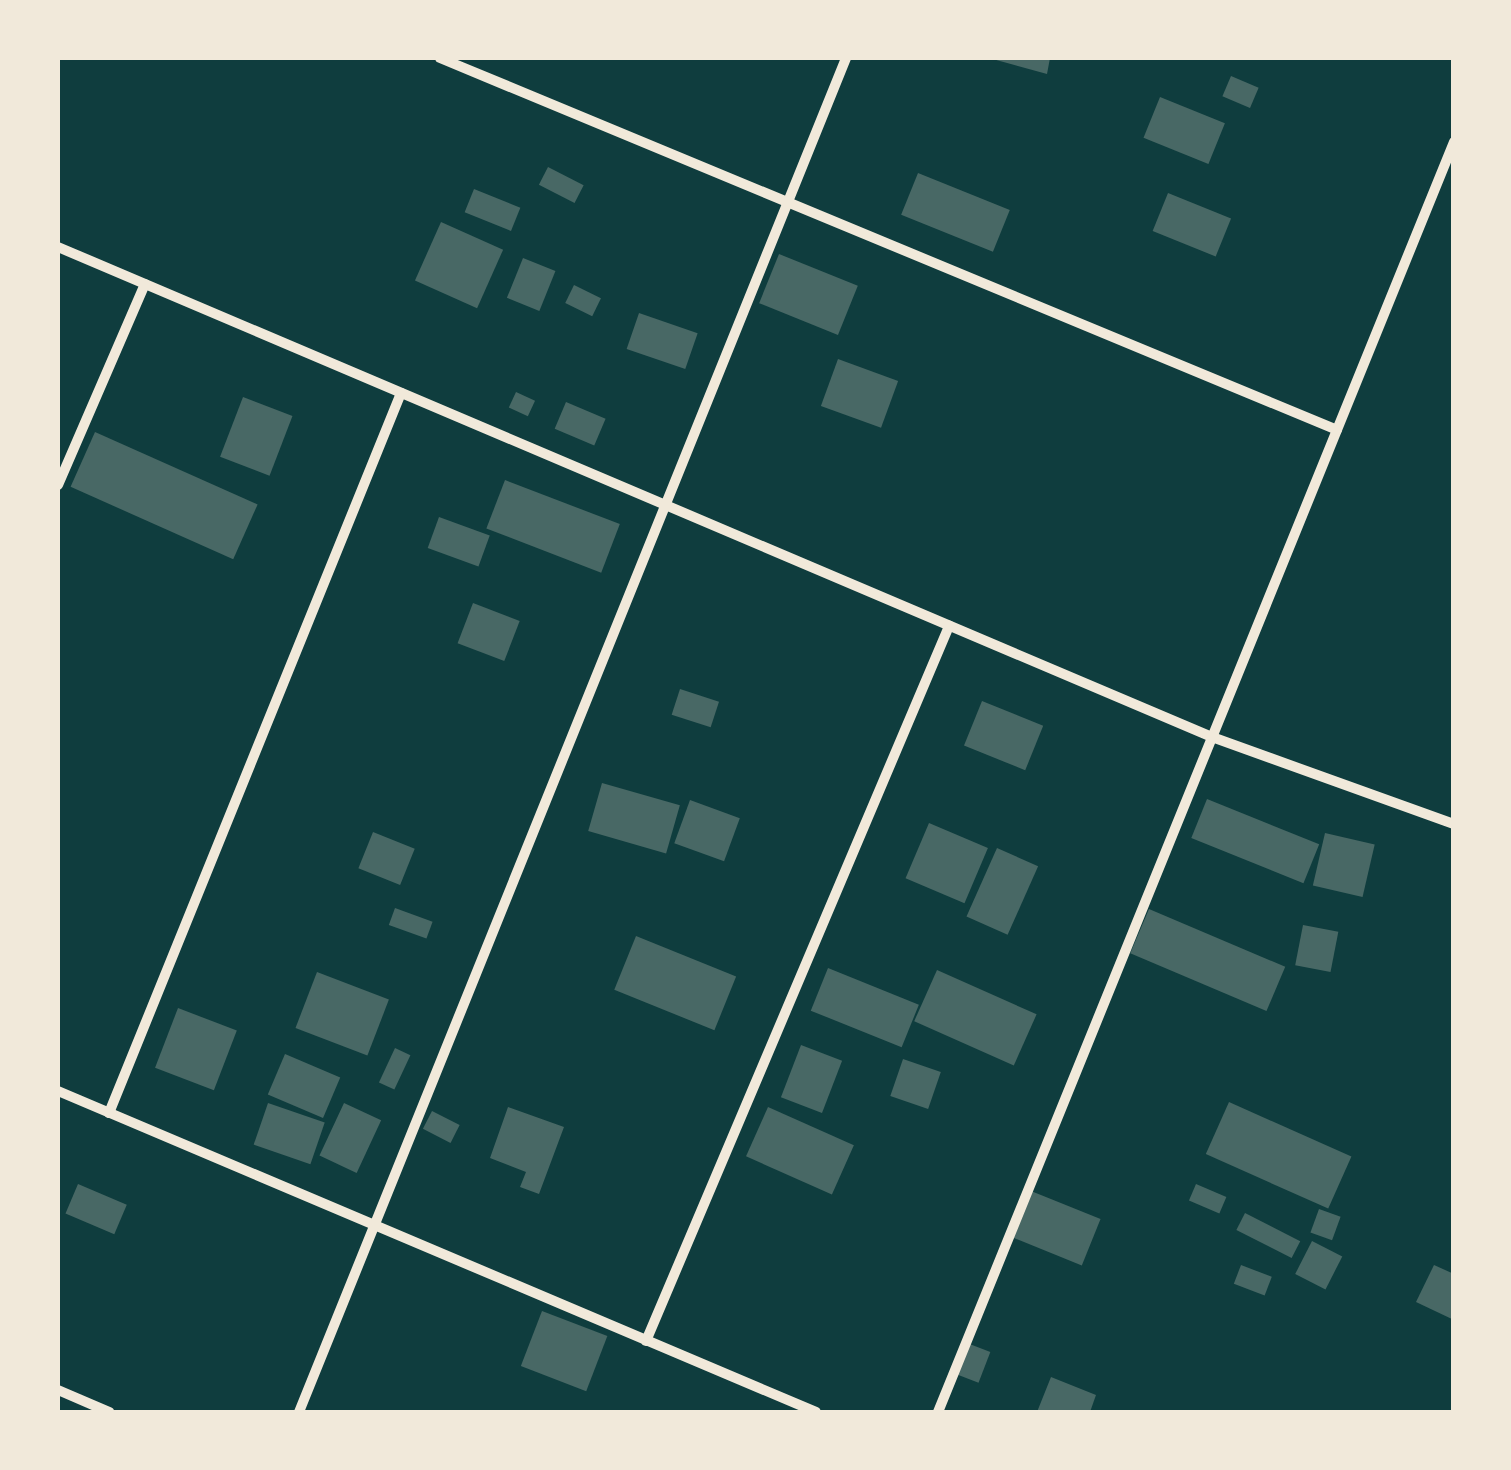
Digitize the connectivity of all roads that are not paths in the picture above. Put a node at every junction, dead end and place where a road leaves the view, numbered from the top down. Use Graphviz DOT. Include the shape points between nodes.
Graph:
graph roads {
  1 [pos="440,58"];
  2 [pos="846,58"];
  3 [pos="1454,142"];
  4 [pos="788,202"];
  5 [pos="58,247"];
  6 [pos="144,284"];
  7 [pos="401,393"];
  8 [pos="1337,430"];
  9 [pos="58,485"];
  10 [pos="665,505"];
  11 [pos="949,626"];
  12 [pos="1212,737"];
  13 [pos="1454,824"];
  14 [pos="58,1091"];
  15 [pos="109,1113"];
  16 [pos="374,1226"];
  17 [pos="646,1341"];
  18 [pos="58,1390"];
  19 [pos="109,1412"];
  20 [pos="299,1412"];
  21 [pos="816,1412"];
  22 [pos="938,1412"];
  1 -- 4 [label="street"];
  2 -- 4 [label="street"];
  3 -- 8 [label="street"];
  4 -- 8 [label="street"];
  4 -- 10 [label="street"];
  5 -- 6 [label="street"];
  6 -- 7 [label="street"];
  6 -- 9 [label="street"];
  7 -- 10 [label="street"];
  7 -- 15 [label="street"];
  8 -- 12 [label="street"];
  10 -- 11 [label="street"];
  10 -- 16 [label="street"];
  11 -- 12 [label="street"];
  11 -- 17 [label="street"];
  12 -- 13 [label="street"];
  12 -- 22 [label="street"];
  14 -- 15 [label="street"];
  15 -- 16 [label="street"];
  16 -- 17 [label="street"];
  16 -- 20 [label="street"];
  17 -- 21 [label="street"];
  18 -- 19 [label="street"];
}
